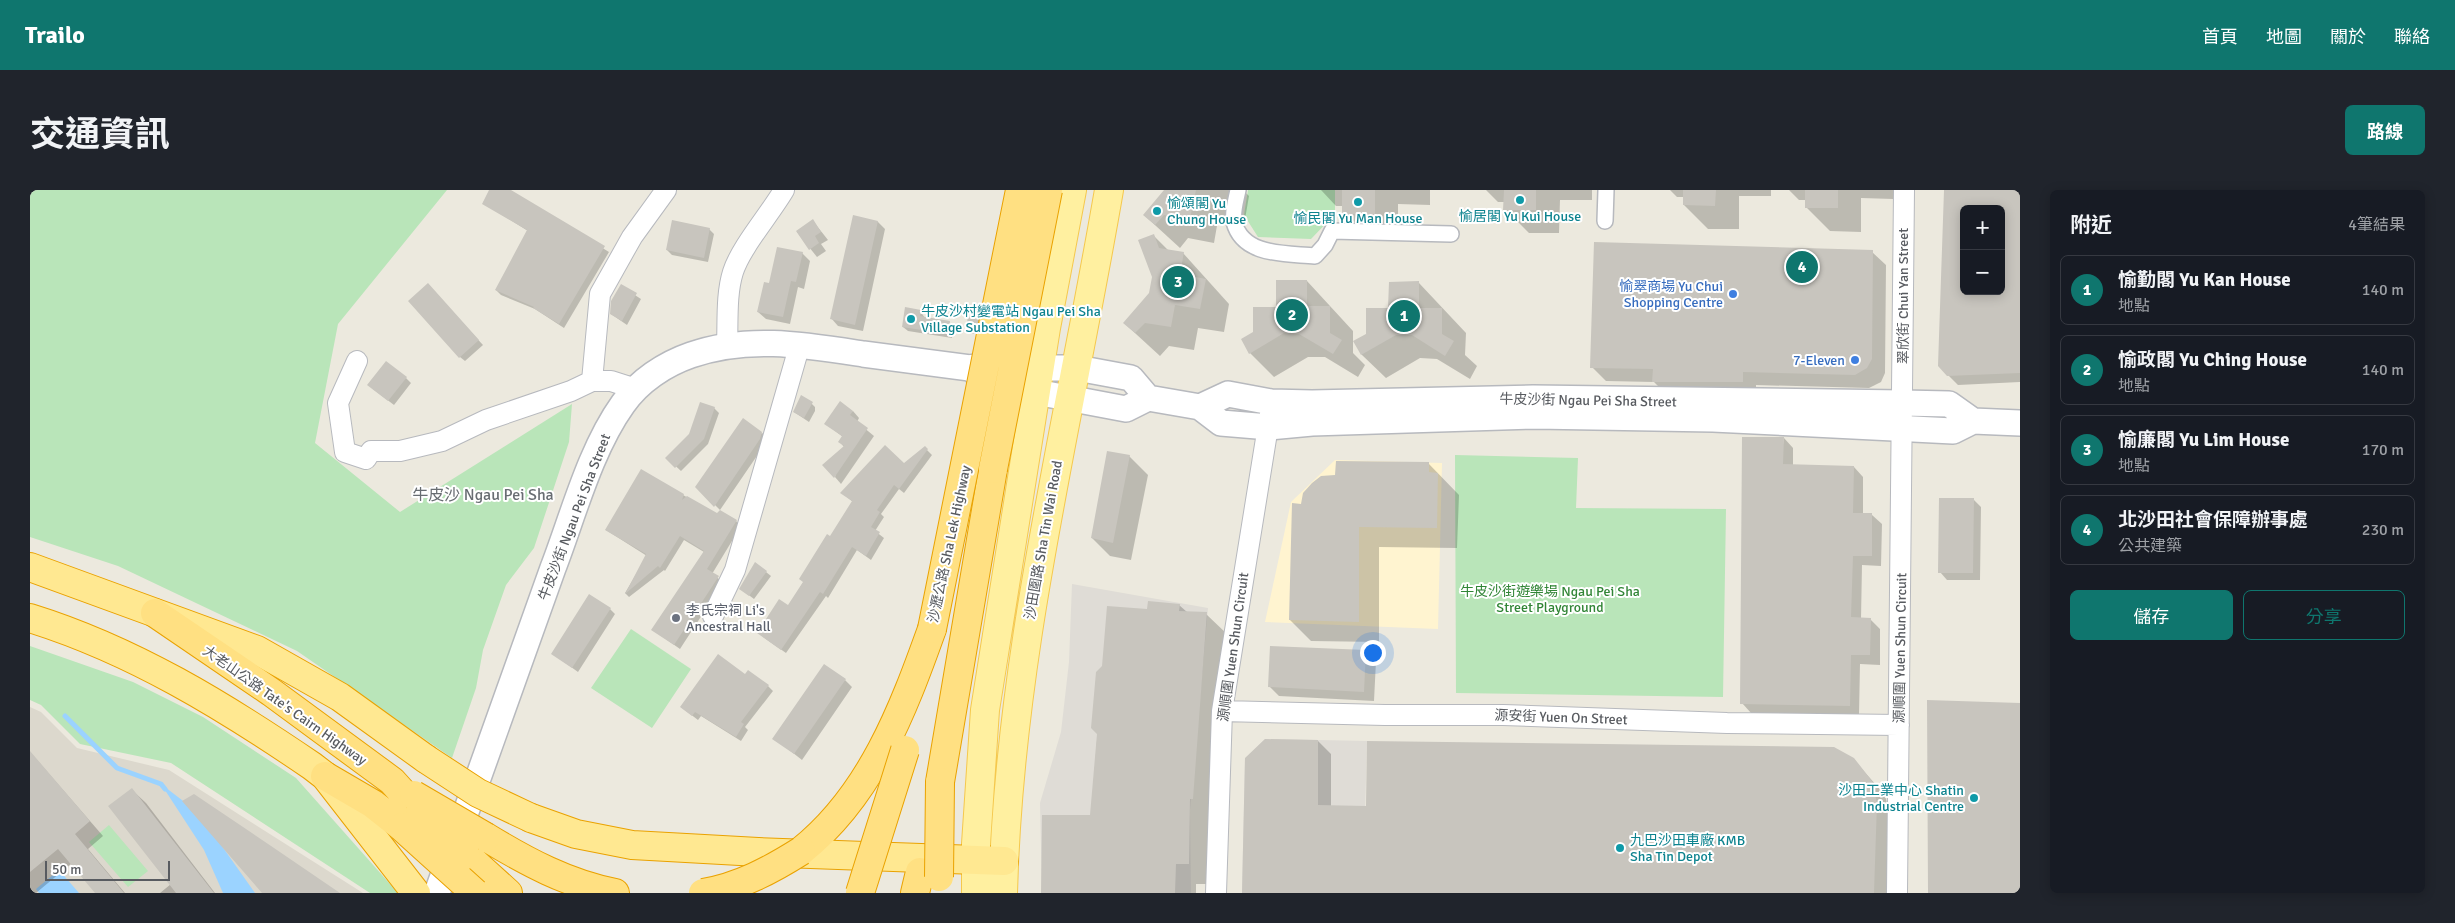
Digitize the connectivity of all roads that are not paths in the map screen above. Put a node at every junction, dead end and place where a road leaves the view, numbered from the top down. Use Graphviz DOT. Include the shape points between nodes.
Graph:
graph roads {
  1 [pos="666,190"];
  2 [pos="784,190"];
  3 [pos="1020,190"];
  4 [pos="1048,190"];
  5 [pos="1072,190"];
  6 [pos="1109,190"];
  7 [pos="1238,190"];
  8 [pos="1606,190"];
  9 [pos="1904,190"];
  10 [pos="1605,221"];
  11 [pos="1452,234"];
  12 [pos="800,344"];
  13 [pos="727,345"];
  14 [pos="357,361"];
  15 [pos="1077,368"];
  16 [pos="1038,380"];
  17 [pos="592,381"];
  18 [pos="636,389"];
  19 [pos="1071,398"];
  20 [pos="1148,398"];
  21 [pos="1271,402"];
  22 [pos="1903,403"];
  23 [pos="1200,407"];
  24 [pos="1973,421"];
  25 [pos="2020,423"];
  26 [pos="1270,427"];
  27 [pos="1903,428"];
  28 [pos="30,568"];
  29 [pos="154,613"];
  30 [pos="713,616"];
  31 [pos="30,618"];
  32 [pos="932,629"];
  33 [pos="1222,711"];
  34 [pos="1899,725"];
  35 [pos="325,776"];
  36 [pos="940,782"];
  37 [pos="409,808"];
  38 [pos="976,860"];
  39 [pos="1004,861"];
  40 [pos="416,893"];
  41 [pos="437,893"];
  42 [pos="476,893"];
  43 [pos="508,893"];
  44 [pos="615,893"];
  45 [pos="703,893"];
  46 [pos="860,893"];
  47 [pos="915,893"];
  48 [pos="937,893"];
  49 [pos="976,893"];
  50 [pos="1003,893"];
  51 [pos="1216,893"];
  52 [pos="1897,893"];
  1 -- 17 [label="street" via="632,237 600,294"];
  2 -- 13 [label="street" via="733,272"];
  3 -- 32 [label="highway, 沙瀝公路 Sha Lek Highway, bridge"];
  4 -- 36 [label="highway, 沙瀝公路 Sha Lek Highway, bridge" via="993,469"];
  5 -- 16 [label="main road"];
  6 -- 15 [label="main road, 沙田圍路 Sha Tin Wai Road"];
  7 -- 11 [label="street" via="1234,221 1239,233 1259,250 1315,256 1326,245 1332,231"];
  8 -- 10 [label="street"];
  9 -- 22 [label="street, 翠欣街 Chui Yan Street"];
  12 -- 13 [label="street, 牛皮沙街 Ngau Pei Sha Street" via="759,342"];
  12 -- 16 [label="street, 牛皮沙街 Ngau Pei Sha Street" via="970,368 990,364"];
  12 -- 30 [label="street" via="735,570"];
  13 -- 18 [label="street, 牛皮沙街 Ngau Pei Sha Street" via="675,361"];
  14 -- 17 [label="street" via="338,403 345,452 366,459 372,451 400,451 442,442 486,420"];
  15 -- 16 [label="street, 牛皮沙街 Ngau Pei Sha Street"];
  15 -- 19 [label="main road, 沙田圍路 Sha Tin Wai Road"];
  15 -- 20 [label="street, 牛皮沙街 Ngau Pei Sha Street" via="1131,378"];
  16 -- 19 [label="street, 牛皮沙街 Ngau Pei Sha Street"];
  16 -- 38 [label="main road" via="983,721"];
  17 -- 18 [label="street" via="611,381"];
  18 -- 41 [label="street, 牛皮沙街 Ngau Pei Sha Street" via="614,417 588,474"];
  19 -- 20 [label="street, 牛皮沙街 Ngau Pei Sha Street" via="1126,409"];
  19 -- 39 [label="main road, 沙田圍路 Sha Tin Wai Road" via="1028,625 1013,739"];
  20 -- 23 [label="street, 牛皮沙街 Ngau Pei Sha Street"];
  21 -- 22 [label="street, 牛皮沙街 Ngau Pei Sha Street" via="1533,398"];
  21 -- 23 [label="street, 牛皮沙街 Ngau Pei Sha Street" via="1228,394"];
  21 -- 26 [label="street, 源順圍 Yuen Shun Circuit"];
  22 -- 24 [label="street, 牛皮沙街 Ngau Pei Sha Street" via="1949,404"];
  22 -- 27 [label="street, 源順圍 Yuen Shun Circuit"];
  23 -- 26 [label="street, 牛皮沙街 Ngau Pei Sha Street" via="1221,423"];
  24 -- 25 [label="street, 牛皮沙街 Ngau Pei Sha Street"];
  24 -- 27 [label="street, 牛皮沙街 Ngau Pei Sha Street" via="1953,431"];
  26 -- 27 [label="street, 牛皮沙街 Ngau Pei Sha Street" via="1535,416 1712,419"];
  26 -- 33 [label="street, 源順圍 Yuen Shun Circuit" via="1239,595"];
  27 -- 34 [label="street, 源順圍 Yuen Shun Circuit"];
  28 -- 29 [label="highway, 大老山公路 Tate's Cairn Highway"];
  29 -- 37 [label="highway, 大老山公路 Tate's Cairn Highway" via="271,692 392,780"];
  29 -- 38 [label="highway, bridge" via="257,650 340,697 478,793 531,818 576,834 632,845"];
  31 -- 35 [label="highway" via="99,642 189,687 266,734"];
  32 -- 45 [label="highway, bridge" via="915,676 876,761 840,814 815,840 777,866 738,884"];
  32 -- 46 [label="highway, 沙瀝公路 Sha Lek Highway, bridge" via="912,722"];
  33 -- 34 [label="street, 源安街 Yuen On Street"];
  33 -- 51 [label="street, 源順圍 Yuen Shun Circuit"];
  34 -- 52 [label="street, 源順圍 Yuen Shun Circuit"];
  35 -- 37 [label="highway" via="373,804"];
  35 -- 40 [label="highway"];
  36 -- 47 [label="highway, 沙瀝公路 Sha Lek Highway, bridge"];
  36 -- 48 [label="highway, bridge"];
  37 -- 42 [label="highway, bridge"];
  37 -- 43 [label="highway, bridge"];
  37 -- 44 [label="highway, bridge" via="538,867 585,886"];
  38 -- 39 [label="highway"];
  38 -- 49 [label="main road"];
  39 -- 50 [label="main road, 沙田圍路 Sha Tin Wai Road"];
}
